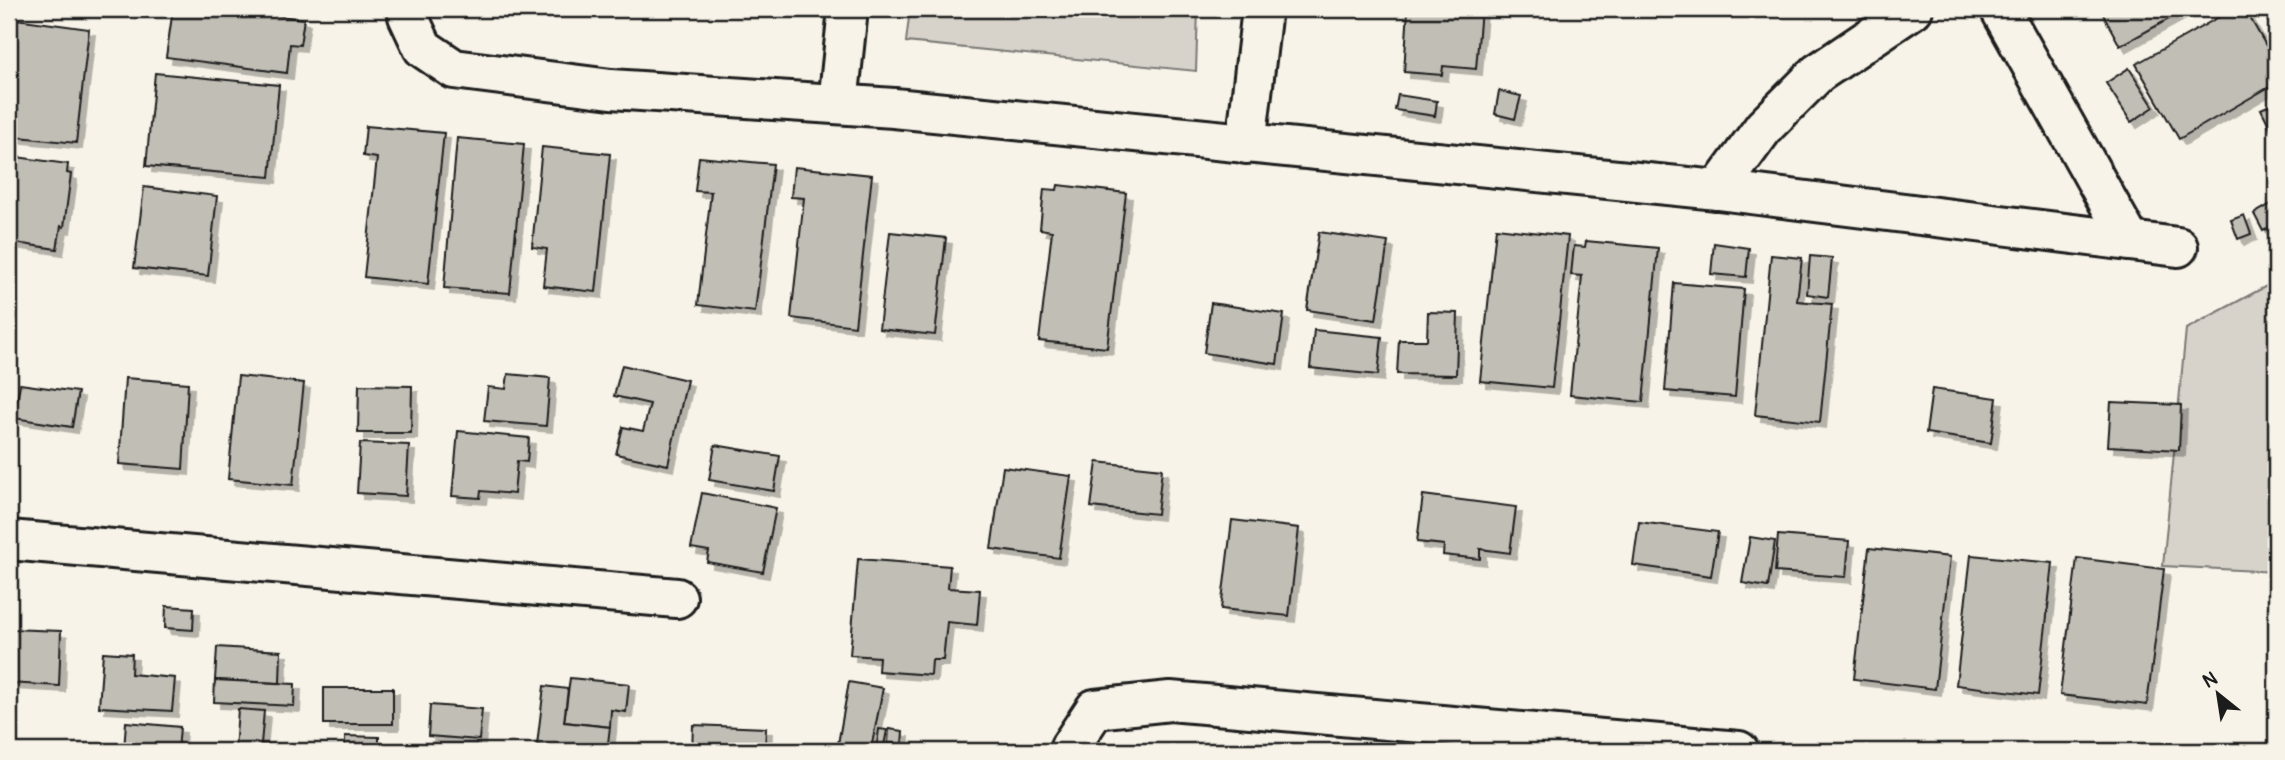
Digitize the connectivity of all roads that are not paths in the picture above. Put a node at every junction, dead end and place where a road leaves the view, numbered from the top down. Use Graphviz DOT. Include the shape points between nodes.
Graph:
graph roads {
  1 [pos="408,9"];
  2 [pos="848,9"];
  3 [pos="1262,9"];
  4 [pos="1913,9"];
  5 [pos="2000,9"];
  6 [pos="838,104"];
  7 [pos="1246,144"];
  8 [pos="1718,190"];
  9 [pos="2130,241"];
  10 [pos="2178,247"];
  11 [pos="9,540"];
  12 [pos="677,598"];
  13 [pos="1529,742"];
  14 [pos="1070,751"];
  15 [pos="1739,751"];
  1 -- 6 [label="street" via="423,48 454,69 611,89"];
  2 -- 6 [label="street"];
  3 -- 7 [label="street"];
  4 -- 8 [label="street" via="1818,73 1764,127"];
  5 -- 9 [label="street"];
  6 -- 7 [label="street"];
  7 -- 8 [label="street"];
  8 -- 9 [label="street"];
  9 -- 10 [label="street"];
  11 -- 12 [label="street"];
  13 -- 14 [label="street" via="1170,701 1095,709"];
  13 -- 15 [label="street"];
}
